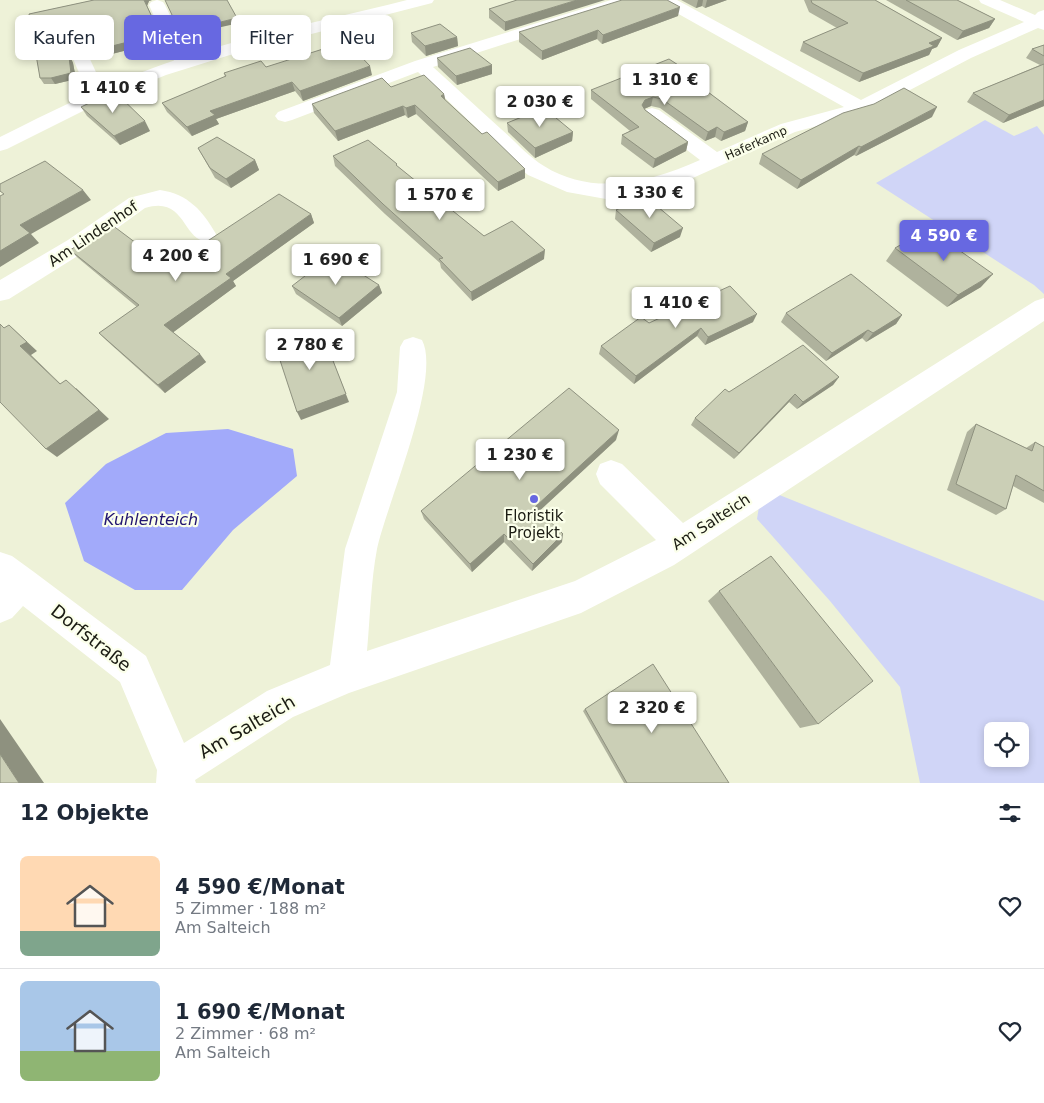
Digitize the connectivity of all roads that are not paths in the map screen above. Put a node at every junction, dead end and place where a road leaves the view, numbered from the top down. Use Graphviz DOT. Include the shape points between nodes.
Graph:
graph roads {
  1 [pos="426,0"];
  2 [pos="627,0"];
  3 [pos="665,0"];
  4 [pos="987,0"];
  5 [pos="157,5"];
  6 [pos="1042,21"];
  7 [pos="948,44"];
  8 [pos="965,54"];
  9 [pos="82,60"];
  10 [pos="184,63"];
  11 [pos="422,65"];
  12 [pos="98,96"];
  13 [pos="861,108"];
  14 [pos="652,114"];
  15 [pos="285,116"];
  16 [pos="0,145"];
  17 [pos="715,161"];
  18 [pos="205,234"];
  19 [pos="0,292"];
  20 [pos="1044,308"];
  21 [pos="413,347"];
  22 [pos="611,474"];
  23 [pos="682,542"];
  24 [pos="7,586"];
  25 [pos="347,676"];
  26 [pos="176,776"];
  1 -- 10 [label="street"];
  2 -- 11 [label="street"];
  3 -- 13 [label="street"];
  4 -- 6 [label="street"];
  5 -- 10 [label="street"];
  6 -- 8 [label="street"];
  7 -- 8 [label="street"];
  8 -- 13 [label="street, Haferkamp"];
  9 -- 12 [label="street"];
  10 -- 12 [label="street"];
  11 -- 15 [label="street"];
  11 -- 17 [label="street, Haferkamp" via="521,159 541,173 570,186 605,192 630,191 667,182"];
  12 -- 16 [label="street"];
  13 -- 17 [label="street, Haferkamp" via="789,127"];
  14 -- 17 [label="street"];
  18 -- 19 [label="street, Am Lindenhof" via="189,212 170,197 146,199"];
  20 -- 23 [label="street, Am Salteich"];
  21 -- 25 [label="street" via="412,392 361,549"];
  22 -- 23 [label="street"];
  23 -- 25 [label="street, Am Salteich" via="581,596"];
  24 -- 26 [label="street, Dorfstraße" via="133,668"];
  25 -- 26 [label="street, Am Salteich" via="280,704"];
}
